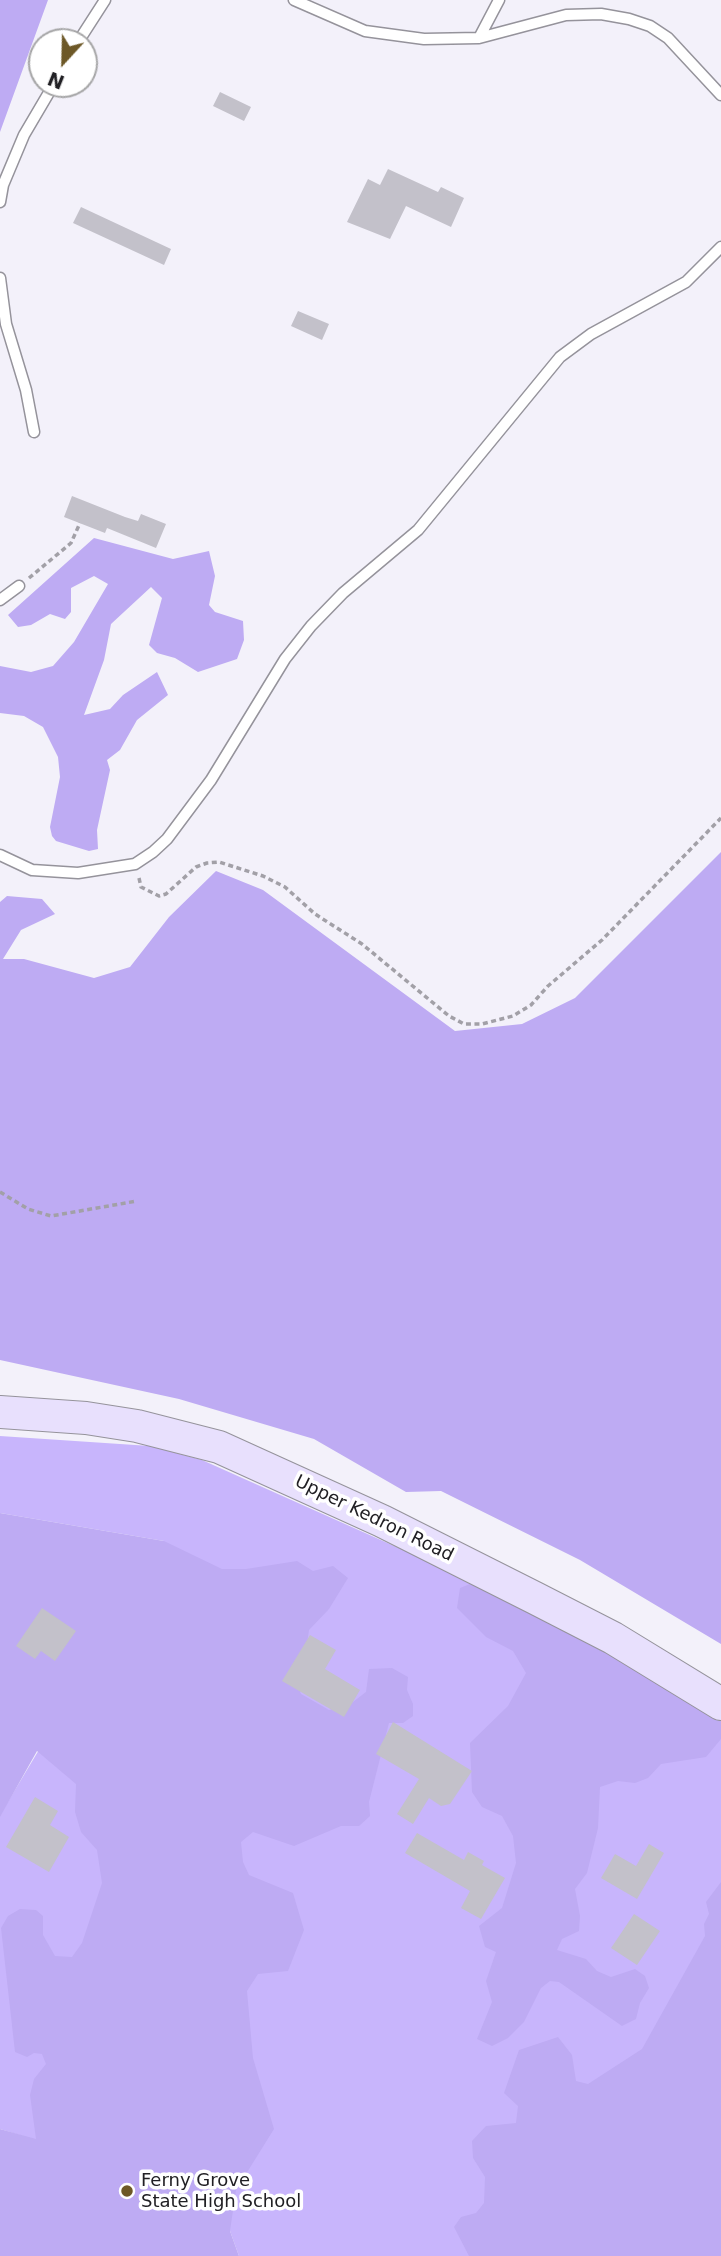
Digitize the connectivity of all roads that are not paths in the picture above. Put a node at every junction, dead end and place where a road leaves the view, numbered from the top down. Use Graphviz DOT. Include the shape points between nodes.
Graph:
graph roads {
  1 [pos="105,0"];
  2 [pos="294,0"];
  3 [pos="499,0"];
  4 [pos="87,28"];
  5 [pos="479,38"];
  6 [pos="721,95"];
  7 [pos="46,98"];
  8 [pos="0,202"];
  9 [pos="721,247"];
  10 [pos="0,278"];
  11 [pos="34,432"];
  12 [pos="19,586"];
  13 [pos="0,600"];
  14 [pos="0,855"];
  15 [pos="0,1412"];
  16 [pos="721,1703"];
  1 -- 4 [label="lane"];
  2 -- 5 [label="lane" via="365,30 424,39"];
  3 -- 5 [label="lane"];
  5 -- 6 [label="lane" via="566,15 629,19 668,38"];
  7 -- 8 [label="lane" via="24,135"];
  9 -- 14 [label="lane" via="686,282 591,334 560,358 418,530 311,626 167,839 135,864 90,872 51,873 19,866"];
  10 -- 11 [label="lane" via="6,324"];
  12 -- 13 [label="lane"];
  15 -- 16 [label="main road, Upper Kedron Road" via="124,1424 219,1447 511,1586 612,1638"];
}
